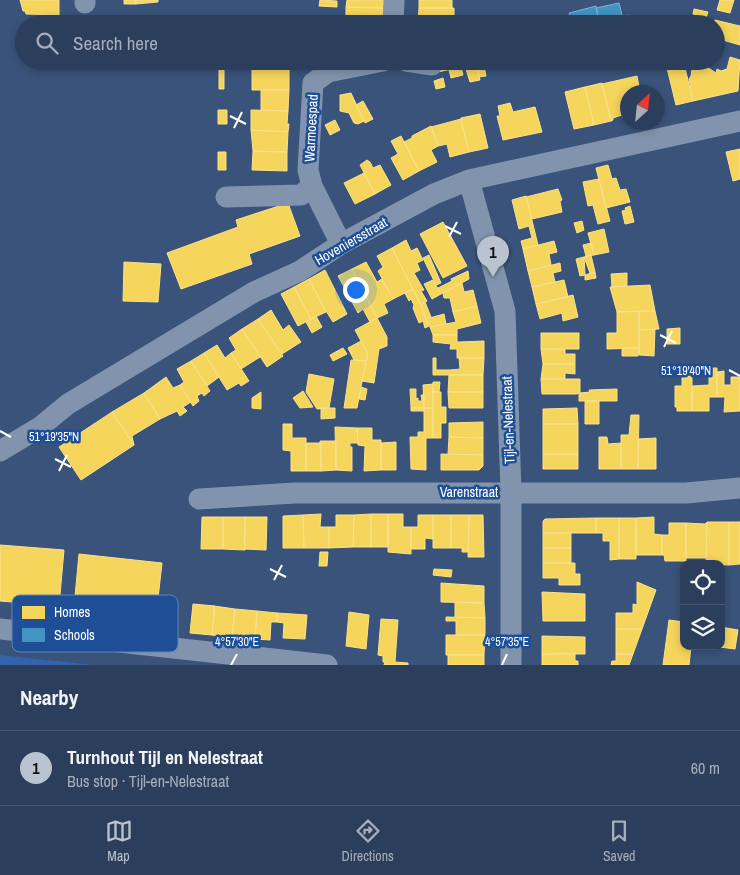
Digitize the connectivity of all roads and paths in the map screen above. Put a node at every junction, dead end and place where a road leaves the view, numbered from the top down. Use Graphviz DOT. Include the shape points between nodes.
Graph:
graph roads {
  1 [pos="394,0"];
  2 [pos="393,15"];
  3 [pos="338,70"];
  4 [pos="740,121"];
  5 [pos="469,180"];
  6 [pos="312,186"];
  7 [pos="226,197"];
  8 [pos="341,244"];
  9 [pos="0,452"];
  10 [pos="740,488"];
  11 [pos="511,492"];
  12 [pos="199,499"];
  13 [pos="178,650"];
  14 [pos="282,663"];
  15 [pos="327,665"];
  16 [pos="511,665"];
  1 -- 2 [label="street"];
  3 -- 6 [label="street, Warmoespad" via="328,72 314,83 308,170"];
  4 -- 5 [label="street, Hoveniersstraat"];
  5 -- 8 [label="street, Hoveniersstraat" via="434,194"];
  5 -- 11 [label="street, Tijl-en-Nelestraat" via="505,311"];
  6 -- 7 [label="street" via="301,195"];
  6 -- 8 [label="street, Warmoespad"];
  8 -- 9 [label="street, Hoveniersstraat" via="300,271 254,292 68,404 40,427"];
  10 -- 11 [label="street, Varenstraat" via="686,493"];
  11 -- 12 [label="street, Varenstraat" via="295,493"];
  11 -- 16 [label="street, Tijl-en-Nelestraat"];
  13 -- 14 [label="street"];
  14 -- 15 [label="street"];
}
